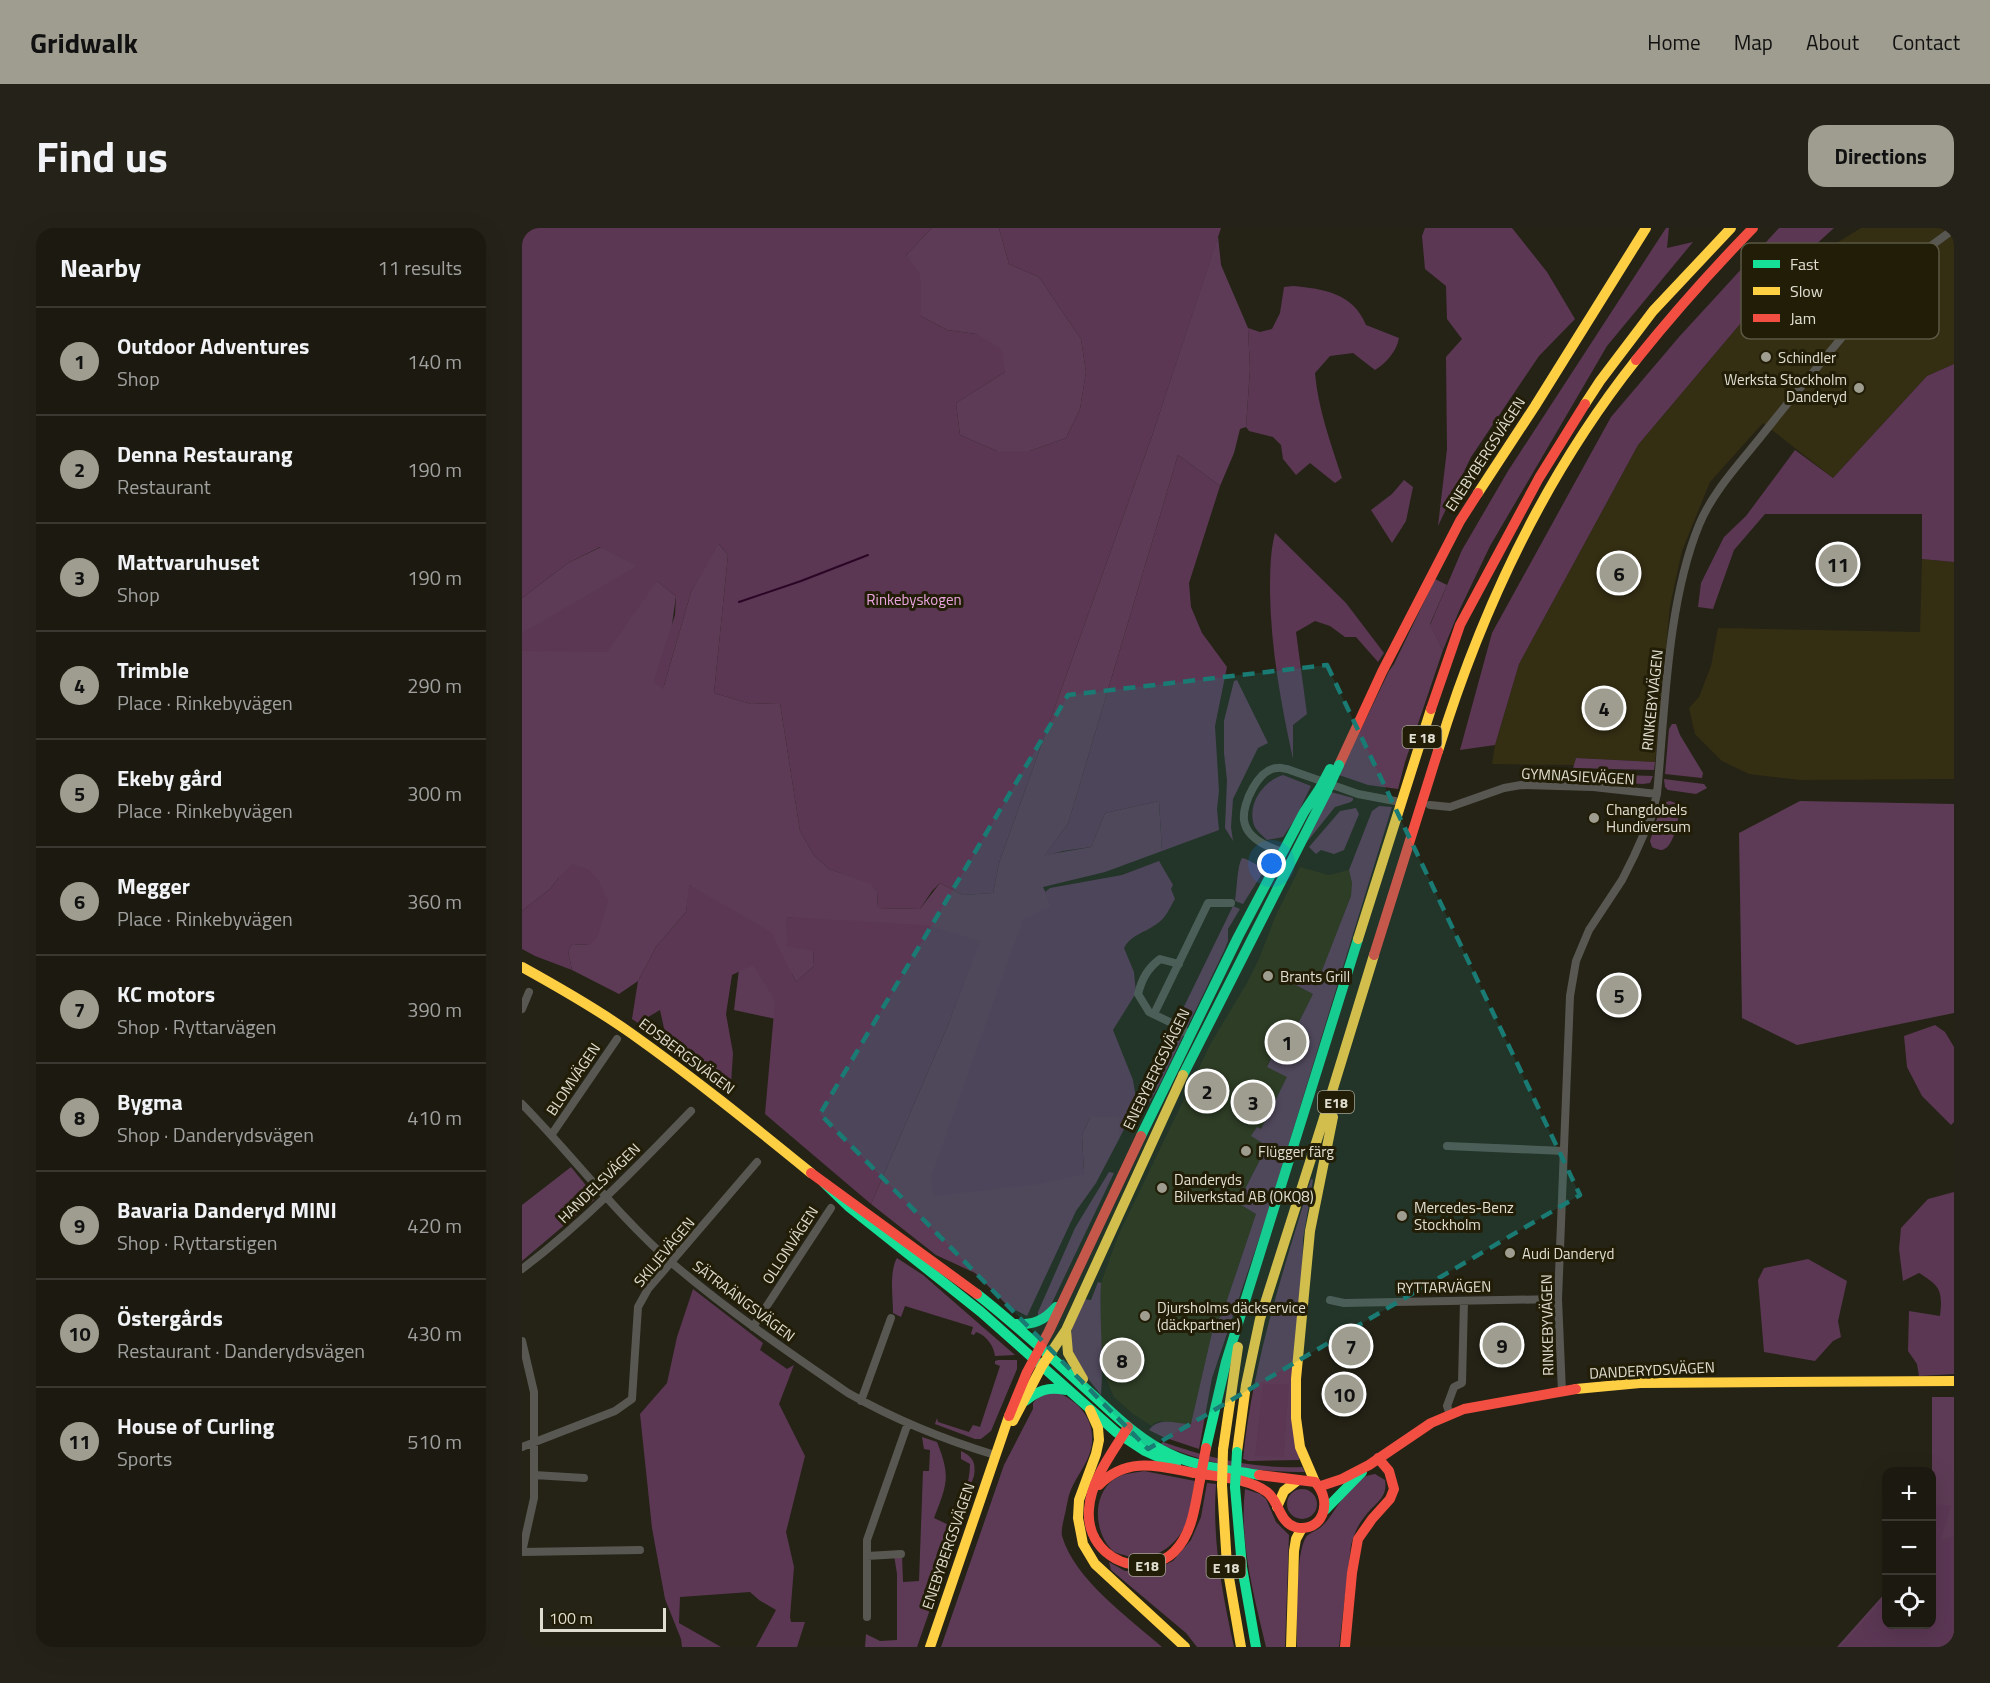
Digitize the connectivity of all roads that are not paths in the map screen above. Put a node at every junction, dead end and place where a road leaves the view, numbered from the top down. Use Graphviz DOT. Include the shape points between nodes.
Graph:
graph roads {
  1 [pos="1646,228"];
  2 [pos="1731,228"];
  3 [pos="1753,228"];
  4 [pos="1954,229"];
  5 [pos="1935,243"];
  6 [pos="1841,339"];
  7 [pos="1657,794"];
  8 [pos="1425,795"];
  9 [pos="1395,801"];
  10 [pos="1430,806"];
  11 [pos="1288,854"];
  12 [pos="1231,903"];
  13 [pos="1179,964"];
  14 [pos="522,966"];
  15 [pos="529,992"];
  16 [pos="1211,992"];
  17 [pos="1222,997"];
  18 [pos="522,1009"];
  19 [pos="1154,1014"];
  20 [pos="1189,1036"];
  21 [pos="617,1039"];
  22 [pos="1166,1095"];
  23 [pos="522,1104"];
  24 [pos="691,1111"];
  25 [pos="552,1134"];
  26 [pos="1447,1146"];
  27 [pos="1564,1150"];
  28 [pos="757,1162"];
  29 [pos="824,1183"];
  30 [pos="606,1198"];
  31 [pos="831,1208"];
  32 [pos="1083,1256"];
  33 [pos="672,1262"];
  34 [pos="1096,1262"];
  35 [pos="522,1269"];
  36 [pos="1066,1293"];
  37 [pos="1558,1299"];
  38 [pos="1330,1300"];
  39 [pos="1464,1301"];
  40 [pos="1243,1312"];
  41 [pos="891,1318"];
  42 [pos="1015,1324"];
  43 [pos="753,1327"];
  44 [pos="1066,1330"];
  45 [pos="522,1341"];
  46 [pos="1045,1350"];
  47 [pos="1038,1362"];
  48 [pos="1954,1381"];
  49 [pos="1068,1391"];
  50 [pos="1562,1392"];
  51 [pos="861,1401"];
  52 [pos="1023,1402"];
  53 [pos="1101,1403"];
  54 [pos="1090,1410"];
  55 [pos="1450,1414"];
  56 [pos="908,1423"];
  57 [pos="1122,1429"];
  58 [pos="534,1443"];
  59 [pos="522,1447"];
  60 [pos="995,1455"];
  61 [pos="1378,1458"];
  62 [pos="1369,1465"];
  63 [pos="1089,1471"];
  64 [pos="534,1475"];
  65 [pos="1197,1476"];
  66 [pos="584,1478"];
  67 [pos="1298,1480"];
  68 [pos="1318,1484"];
  69 [pos="1093,1494"];
  70 [pos="1277,1507"];
  71 [pos="1325,1511"];
  72 [pos="1302,1528"];
  73 [pos="640,1550"];
  74 [pos="522,1552"];
  75 [pos="902,1554"];
  76 [pos="867,1556"];
  77 [pos="867,1617"];
  78 [pos="930,1647"];
  79 [pos="1185,1647"];
  80 [pos="1241,1647"];
  81 [pos="1256,1647"];
  82 [pos="1291,1647"];
  83 [pos="1345,1647"];
  1 -- 11 [label="main road, ENEBYBERGSVÄGEN, bridge" via="1460,521 1323,790 1304,812"];
  2 -- 40 [label="main road, E 18" via="1653,311 1600,381 1539,478 1460,626 1414,760"];
  3 -- 8 [label="main road, E 18" via="1666,321 1613,390 1553,484 1513,556 1479,632 1457,687"];
  4 -- 5 [label="street, RINKEBYVÄGEN"];
  6 -- 7 [label="street, RINKEBYVÄGEN" via="1739,464 1700,524 1673,632"];
  7 -- 10 [label="street, GYMNASIEVÄGEN" via="1521,785 1449,807"];
  7 -- 27 [label="street, RINKEBYVÄGEN" via="1639,846 1589,930 1576,961 1570,996"];
  8 -- 68 [label="main road, E18" via="1338,1094 1310,1231 1296,1418 1300,1447"];
  8 -- 81 [label="main road, E 18, bridge" via="1260,1319 1243,1395 1235,1488 1239,1546"];
  9 -- 11 [label="street" via="1358,794 1287,769 1277,767 1268,771 1250,793 1244,821 1260,843"];
  11 -- 16 [label="main road, ENEBYBERGSVÄGEN"];
  11 -- 17 [label="main road, ENEBYBERGSVÄGEN"];
  12 -- 13 [label="street" via="1208,903"];
  13 -- 19 [label="street"];
  13 -- 19 [label="street" via="1160,959 1143,979 1138,994"];
  14 -- 29 [label="main road, EDSBERGSVÄGEN" via="632,1034"];
  15 -- 18 [label="street"];
  16 -- 17 [label="main road"];
  16 -- 20 [label="main road, ENEBYBERGSVÄGEN"];
  17 -- 22 [label="main road, ENEBYBERGSVÄGEN"];
  19 -- 20 [label="street" via="1182,1028"];
  20 -- 22 [label="main road, ENEBYBERGSVÄGEN"];
  21 -- 25 [label="street, BLOMVÄGEN"];
  22 -- 32 [label="main road, ENEBYBERGSVÄGEN"];
  22 -- 34 [label="main road, ENEBYBERGSVÄGEN"];
  23 -- 25 [label="street, SÄTRAÄNGSVÄGEN"];
  24 -- 30 [label="street, HANDELSVÄGEN"];
  25 -- 30 [label="street, SÄTRAÄNGSVÄGEN"];
  26 -- 27 [label="street"];
  27 -- 37 [label="street, RINKEBYVÄGEN"];
  28 -- 33 [label="street, SKILJEVÄGEN"];
  29 -- 42 [label="main road, EDSBERGSVÄGEN"];
  29 -- 47 [label="main road, EDSBERGSVÄGEN"];
  30 -- 33 [label="street, SÄTRAÄNGSVÄGEN"];
  30 -- 35 [label="street, HANDELSVÄGEN"];
  31 -- 43 [label="street, OLLONVÄGEN"];
  32 -- 34 [label="main road"];
  32 -- 36 [label="main road, ENEBYBERGSVÄGEN"];
  33 -- 43 [label="street, SÄTRAÄNGSVÄGEN"];
  33 -- 58 [label="street, SKILJEVÄGEN" via="648,1289 638,1308 633,1399 615,1411"];
  34 -- 44 [label="main road, ENEBYBERGSVÄGEN"];
  36 -- 42 [label="main road" via="1042,1321"];
  36 -- 46 [label="main road, ENEBYBERGSVÄGEN"];
  37 -- 39 [label="street, RYTTARVÄGEN"];
  37 -- 50 [label="street, RINKEBYVÄGEN"];
  38 -- 39 [label="street, RYTTARVÄGEN"];
  39 -- 55 [label="street" via="1462,1383 1454,1387 1447,1406"];
  40 -- 65 [label="main road, E18, bridge"];
  40 -- 80 [label="main road, E 18, bridge" via="1223,1450 1222,1485 1225,1560"];
  41 -- 51 [label="street"];
  42 -- 46 [label="main road, EDSBERGSVÄGEN"];
  43 -- 51 [label="street, SÄTRAÄNGSVÄGEN"];
  44 -- 46 [label="main road, ENEBYBERGSVÄGEN"];
  44 -- 53 [label="main road" via="1069,1356"];
  45 -- 58 [label="street" via="534,1392"];
  46 -- 47 [label="main road, ENEBYBERGSVÄGEN"];
  46 -- 53 [label="main road"];
  47 -- 49 [label="main road"];
  47 -- 52 [label="main road, ENEBYBERGSVÄGEN"];
  47 -- 60 [label="main road, ENEBYBERGSVÄGEN" via="1013,1404"];
  48 -- 50 [label="main road, DANDERYDSVÄGEN" via="1670,1381"];
  49 -- 52 [label="main road" via="1049,1387"];
  49 -- 54 [label="main road"];
  50 -- 55 [label="main road, DANDERYDSVÄGEN" via="1492,1402"];
  51 -- 56 [label="street, SÄTRAÄNGSVÄGEN"];
  52 -- 60 [label="main road, ENEBYBERGSVÄGEN"];
  53 -- 57 [label="main road"];
  54 -- 57 [label="main road"];
  54 -- 63 [label="main road, E18" via="1098,1426 1099,1440"];
  55 -- 61 [label="main road, DANDERYDSVÄGEN"];
  56 -- 60 [label="street, SÄTRAÄNGSVÄGEN"];
  56 -- 76 [label="street" via="867,1540"];
  57 -- 63 [label="main road, E18"];
  57 -- 65 [label="main road" via="1145,1451"];
  57 -- 67 [label="main road" via="1171,1455 1197,1463"];
  57 -- 69 [label="main road, E18"];
  58 -- 59 [label="street, SKILJEVÄGEN"];
  58 -- 64 [label="street"];
  60 -- 78 [label="main road, ENEBYBERGSVÄGEN"];
  61 -- 62 [label="main road, DANDERYDSVÄGEN"];
  61 -- 83 [label="main road" via="1389,1471 1394,1489 1358,1539"];
  62 -- 68 [label="main road, DANDERYDSVÄGEN" via="1342,1479"];
  62 -- 71 [label="main road, DANDERYDSVÄGEN"];
  63 -- 79 [label="main road, E18" via="1080,1494 1077,1520 1091,1558"];
  64 -- 66 [label="street"];
  64 -- 74 [label="street" via="534,1498"];
  65 -- 69 [label="main road" via="1134,1465 1106,1477"];
  65 -- 69 [label="main road, E18" via="1192,1522 1183,1540 1174,1553 1143,1567 1110,1558 1095,1539 1089,1510"];
  65 -- 70 [label="main road" via="1259,1487 1271,1495"];
  67 -- 68 [label="main road"];
  67 -- 70 [label="main road" via="1282,1492"];
  68 -- 71 [label="main road" via="1324,1493"];
  70 -- 72 [label="main road" via="1287,1523"];
  71 -- 72 [label="main road" via="1315,1524"];
  72 -- 82 [label="main road" via="1294,1551"];
  73 -- 74 [label="street"];
  75 -- 76 [label="street"];
  76 -- 77 [label="street"];
}
